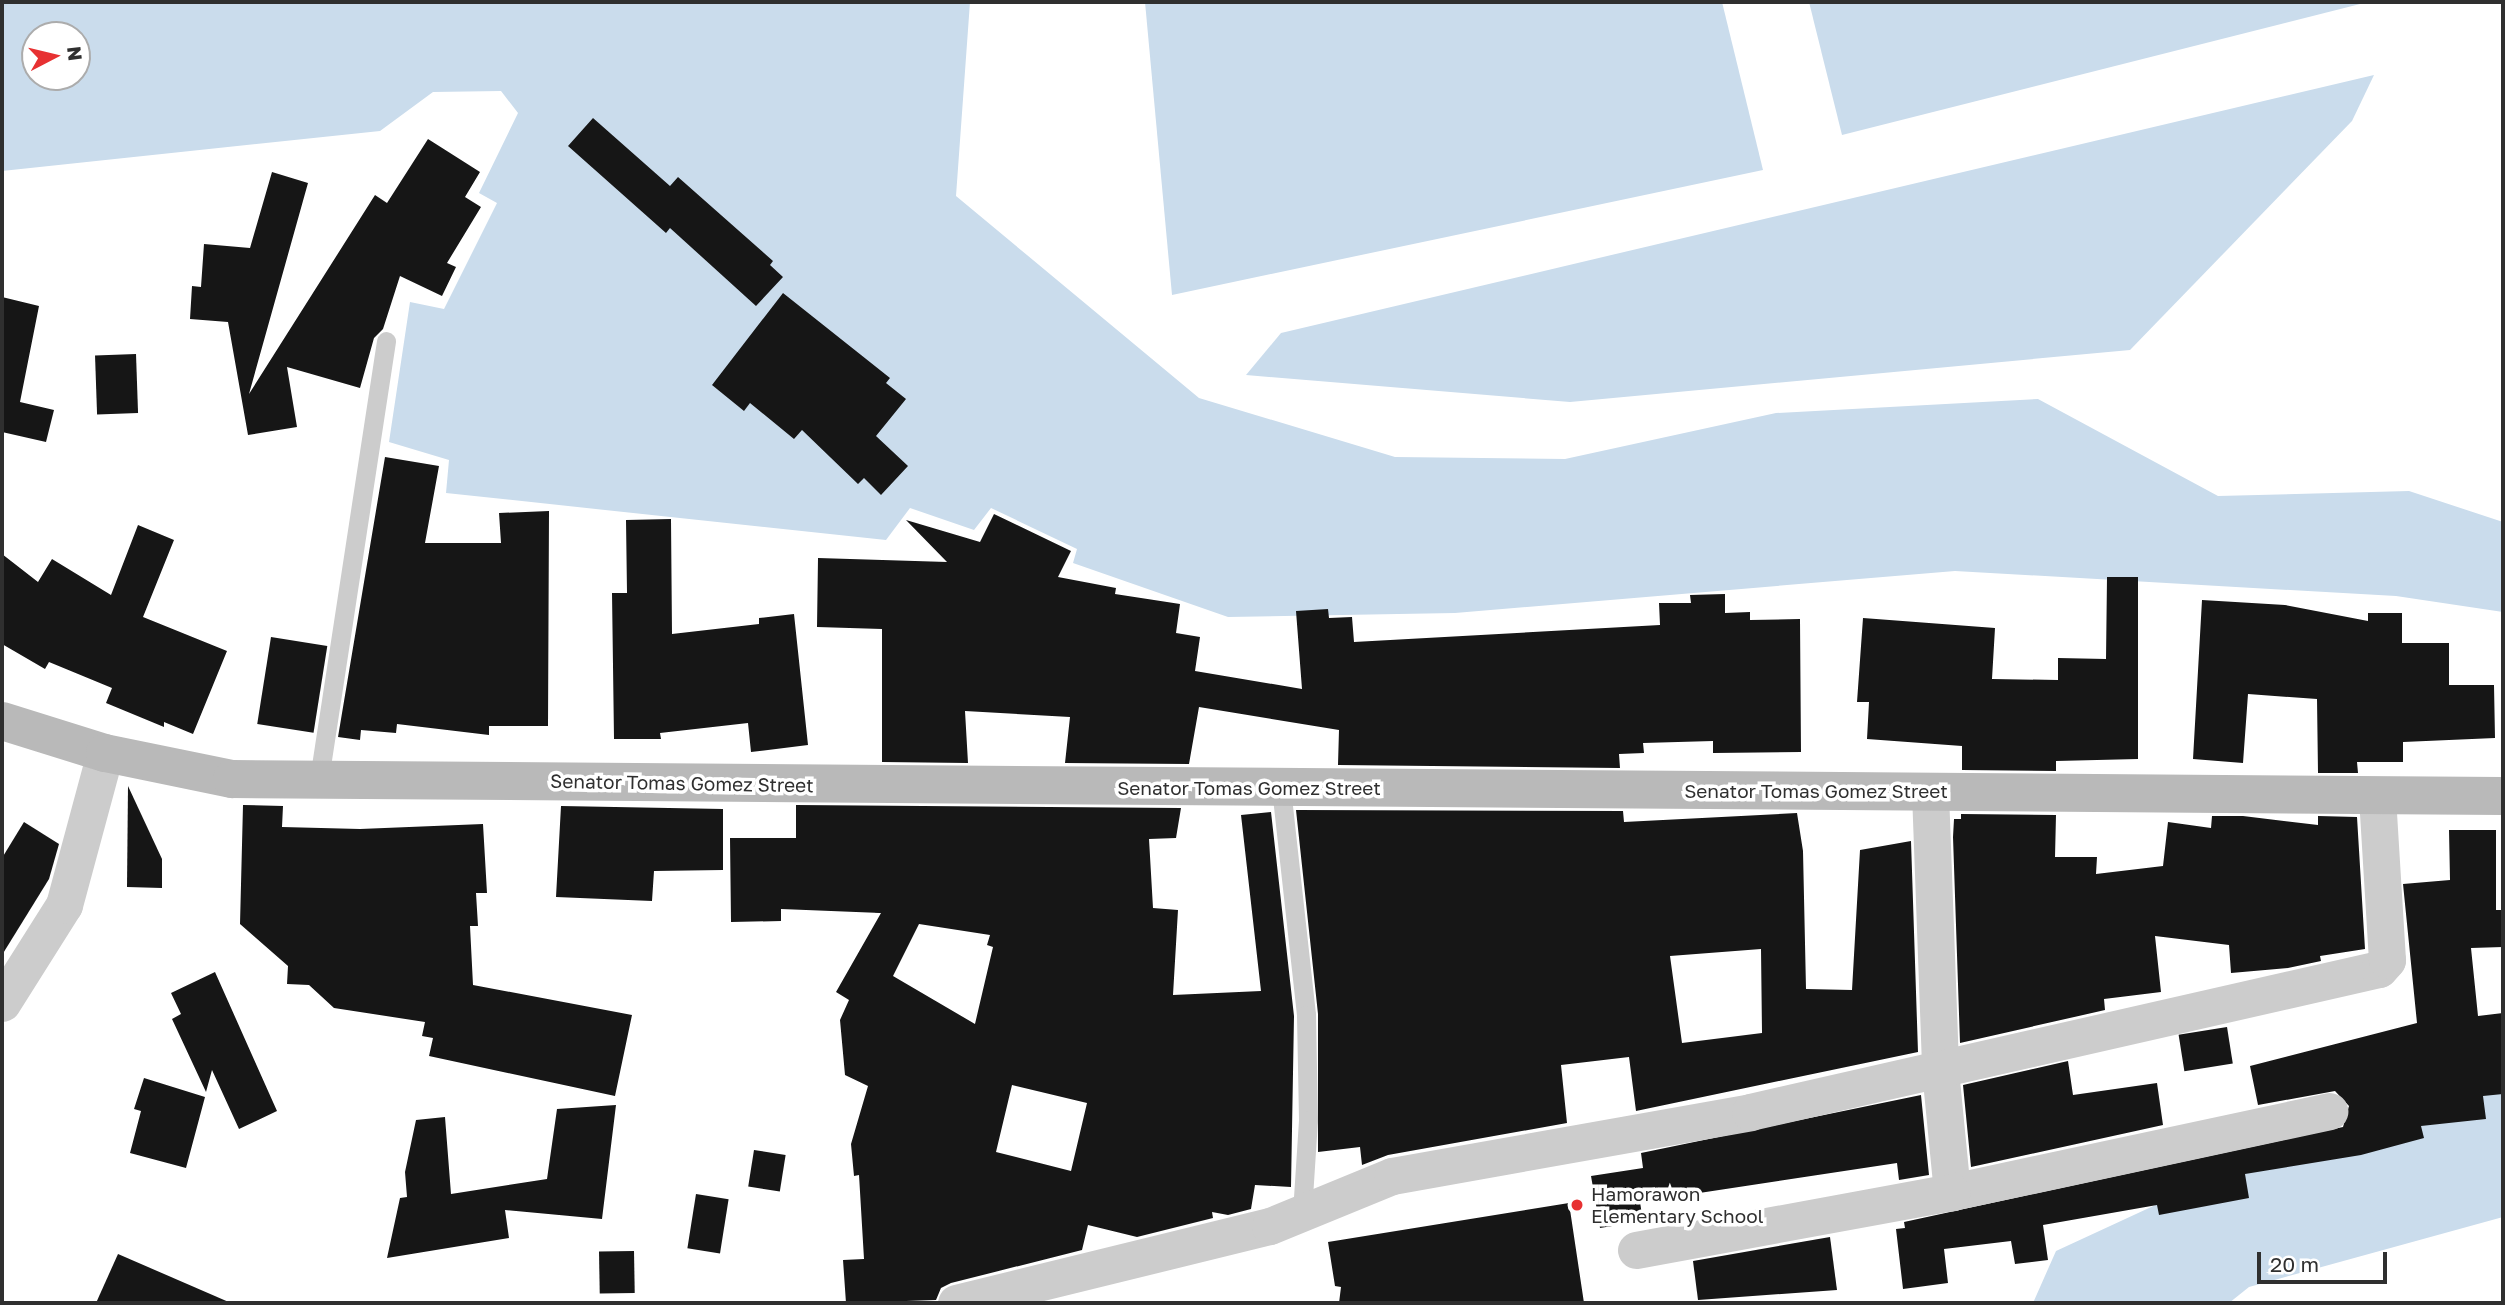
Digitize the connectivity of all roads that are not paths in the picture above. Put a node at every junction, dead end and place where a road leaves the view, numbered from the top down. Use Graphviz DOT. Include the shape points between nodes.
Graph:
graph roads {
  1 [pos="386,341"];
  2 [pos="2,721"];
  3 [pos="105,753"];
  4 [pos="319,779"];
  5 [pos="1281,788"];
  6 [pos="1930,792"];
  7 [pos="2503,796"];
  8 [pos="2377,797"];
  9 [pos="2,1003"];
  10 [pos="1940,1070"];
  11 [pos="2329,1111"];
  12 [pos="1952,1192"];
  13 [pos="1302,1213"];
  14 [pos="1636,1250"];
  15 [pos="957,1303"];
  1 -- 4 [label="lane"];
  2 -- 3 [label="main road, Senator Tomas Gomez Street"];
  3 -- 4 [label="main road, Senator Tomas Gomez Street" via="232,779"];
  3 -- 9 [label="street" via="64,905"];
  4 -- 5 [label="main road, Senator Tomas Gomez Street"];
  5 -- 6 [label="main road, Senator Tomas Gomez Street"];
  5 -- 13 [label="lane" via="1306,1015 1308,1120"];
  6 -- 8 [label="main road, Senator Tomas Gomez Street"];
  6 -- 10 [label="street"];
  7 -- 8 [label="main road, Senator Tomas Gomez Street"];
  8 -- 10 [label="street" via="2387,960 2379,969"];
  10 -- 12 [label="street"];
  10 -- 13 [label="street" via="1749,1112 1392,1176"];
  11 -- 12 [label="street"];
  12 -- 14 [label="street"];
  13 -- 15 [label="street" via="1270,1226 1115,1267"];
}
